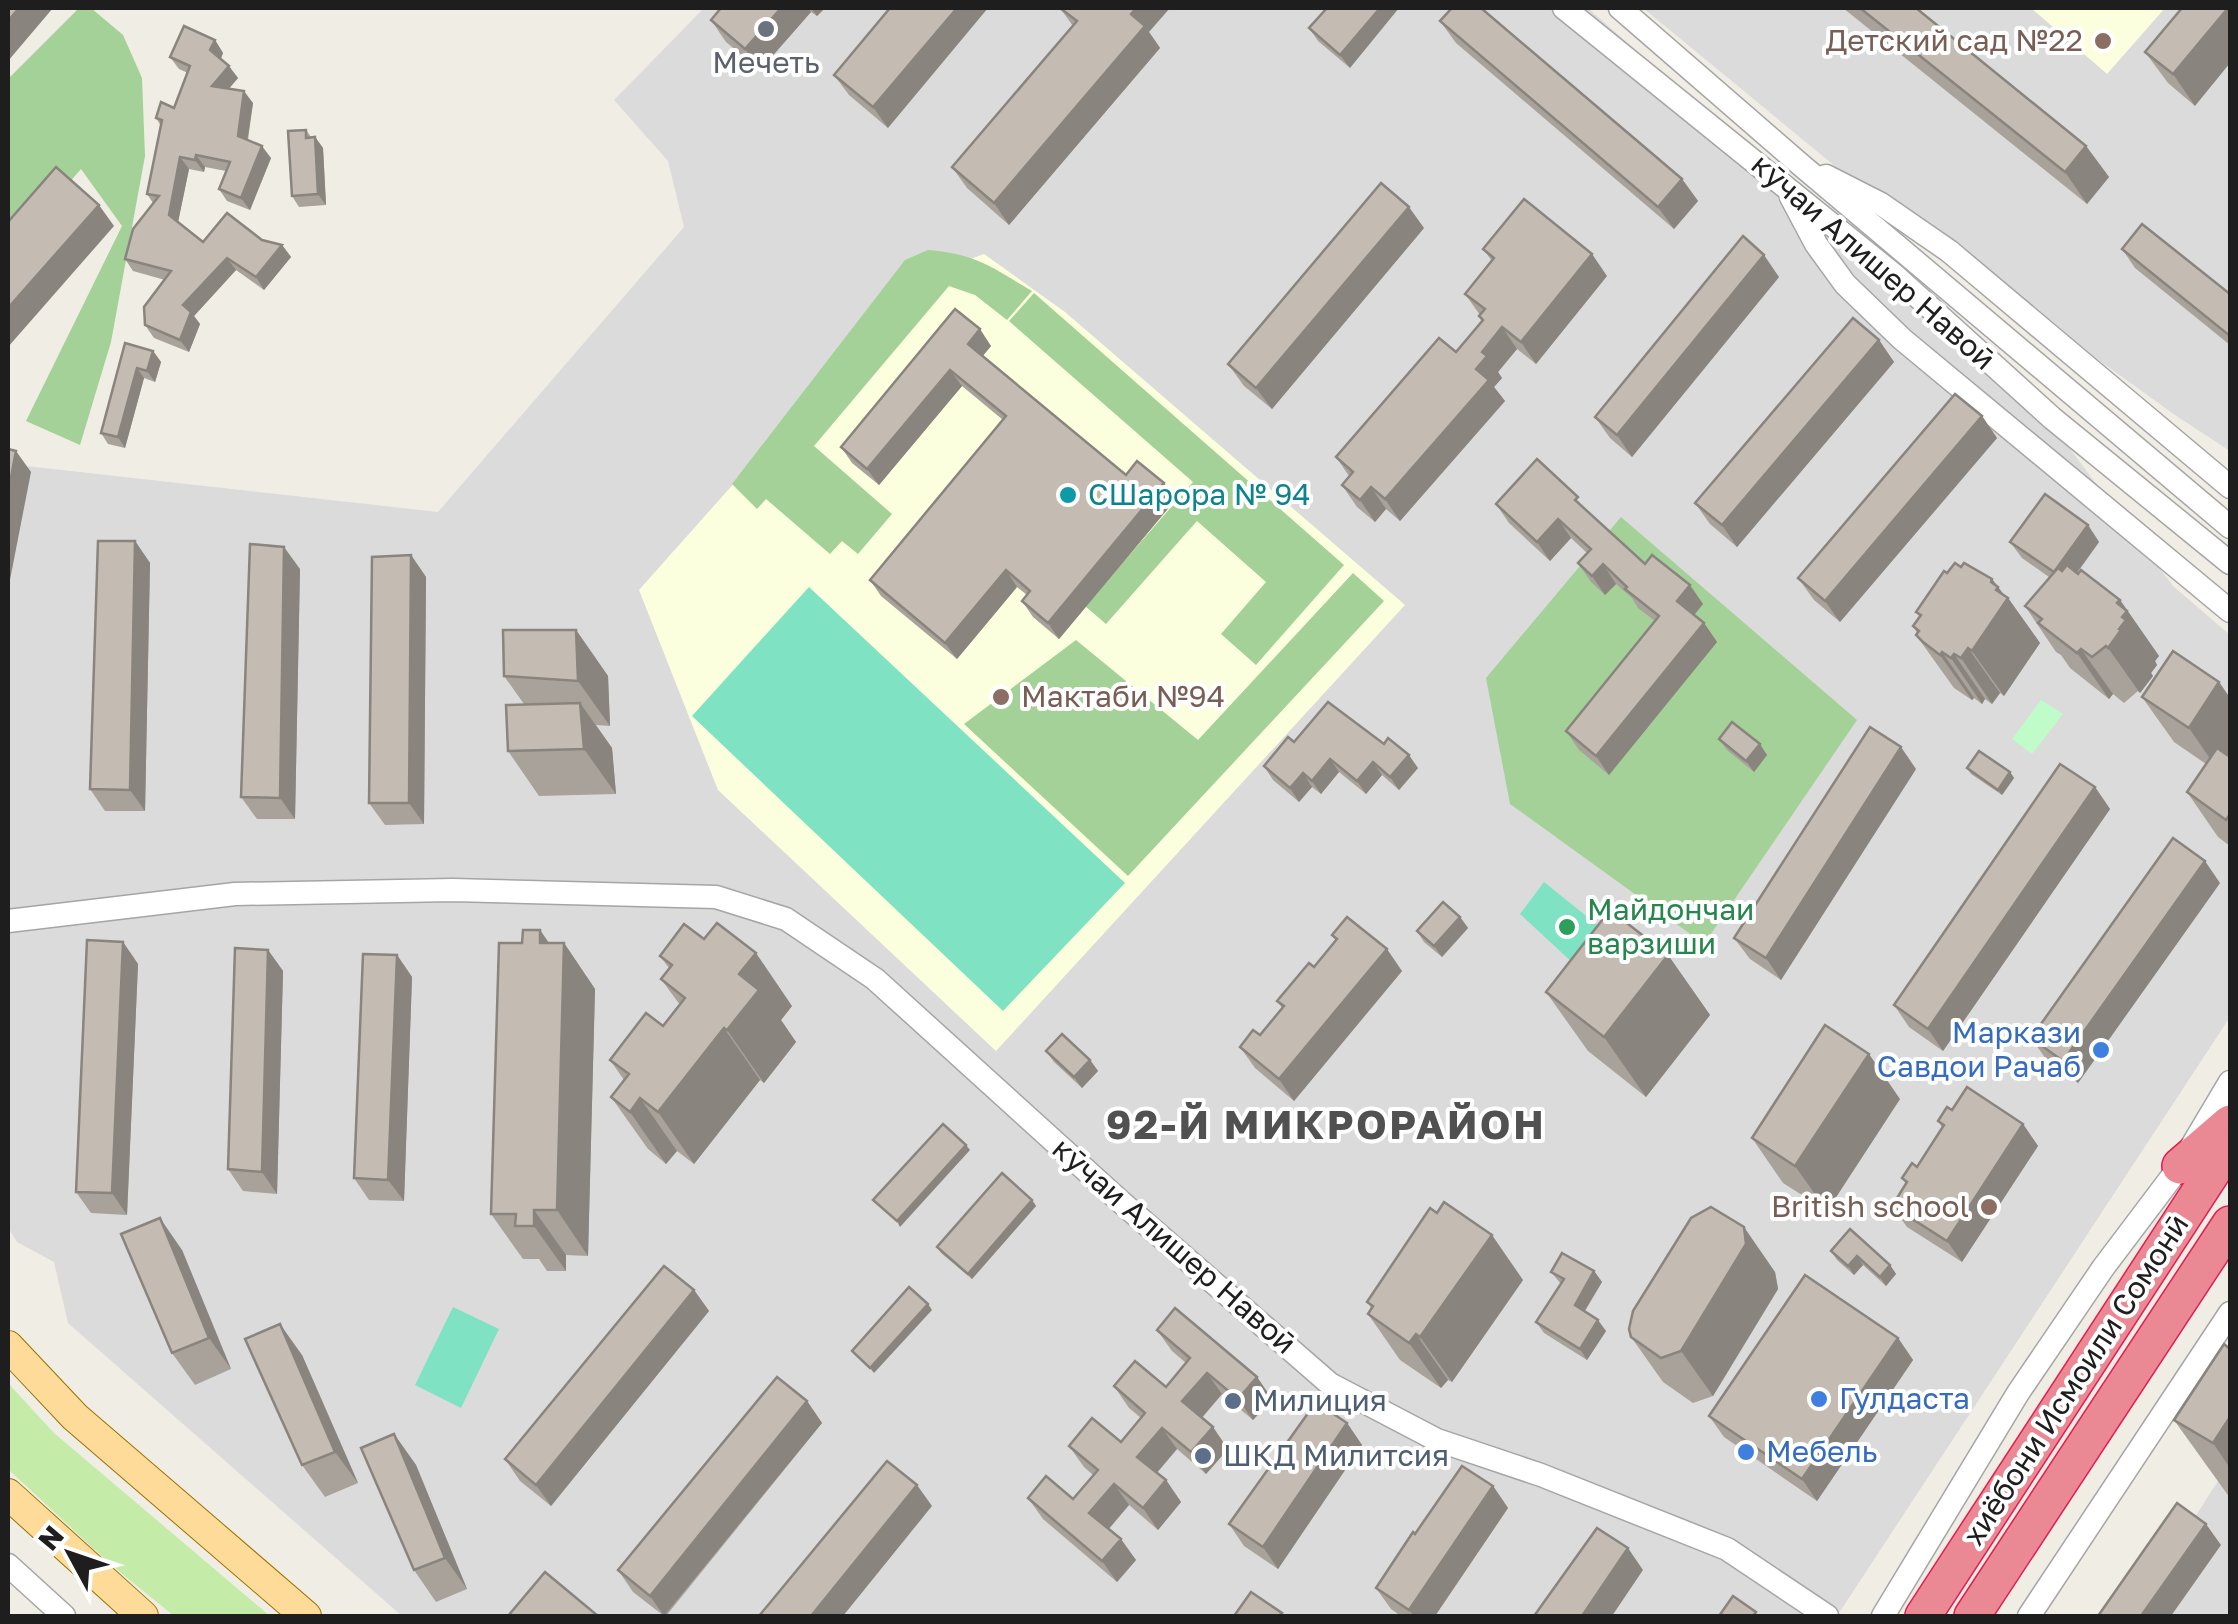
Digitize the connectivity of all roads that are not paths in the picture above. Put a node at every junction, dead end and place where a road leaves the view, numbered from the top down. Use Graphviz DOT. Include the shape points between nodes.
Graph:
graph roads {
  1 [pos="1564,8"];
  2 [pos="1620,8"];
  3 [pos="1801,165"];
  4 [pos="1785,184"];
  5 [pos="2230,487"];
  6 [pos="2230,528"];
  7 [pos="2230,563"];
  8 [pos="2230,611"];
  9 [pos="8,920"];
  10 [pos="2230,1082"];
  11 [pos="2230,1123"];
  12 [pos="2230,1145"];
  13 [pos="2180,1166"];
  14 [pos="2230,1224"];
  15 [pos="2230,1313"];
  16 [pos="8,1346"];
  17 [pos="8,1494"];
  18 [pos="8,1565"];
  19 [pos="1926,1608"];
  20 [pos="64,1616"];
  21 [pos="143,1616"];
  22 [pos="306,1616"];
  23 [pos="1827,1616"];
  24 [pos="1882,1616"];
  25 [pos="1972,1616"];
  26 [pos="2029,1616"];
  1 -- 4 [label="street, кӯчаи Алишер Навоӣ"];
  2 -- 3 [label="street, кӯчаи Алишер Навоӣ"];
  3 -- 5 [label="street" via="1914,225"];
  3 -- 6 [label="street, кӯчаи Алишер Навоӣ"];
  4 -- 7 [label="street, кӯчаи Алишер Навоӣ" via="2052,418"];
  4 -- 8 [label="street" via="1845,284 1902,339"];
  9 -- 23 [label="street, кӯчаи Алишер Навоӣ" via="235,894 453,890 716,897 786,918 875,980 1330,1384 1437,1440 1728,1549"];
  10 -- 13 [label="street"];
  11 -- 13 [label="highway"];
  12 -- 19 [label="highway, хиёбони Исмоили Сомонӣ"];
  13 -- 24 [label="street" via="2018,1393"];
  14 -- 25 [label="highway, хиёбони Исмоили Сомонӣ"];
  15 -- 26 [label="street"];
  16 -- 22 [label="main road" via="74,1417"];
  17 -- 21 [label="main road"];
  18 -- 20 [label="street"];
}
